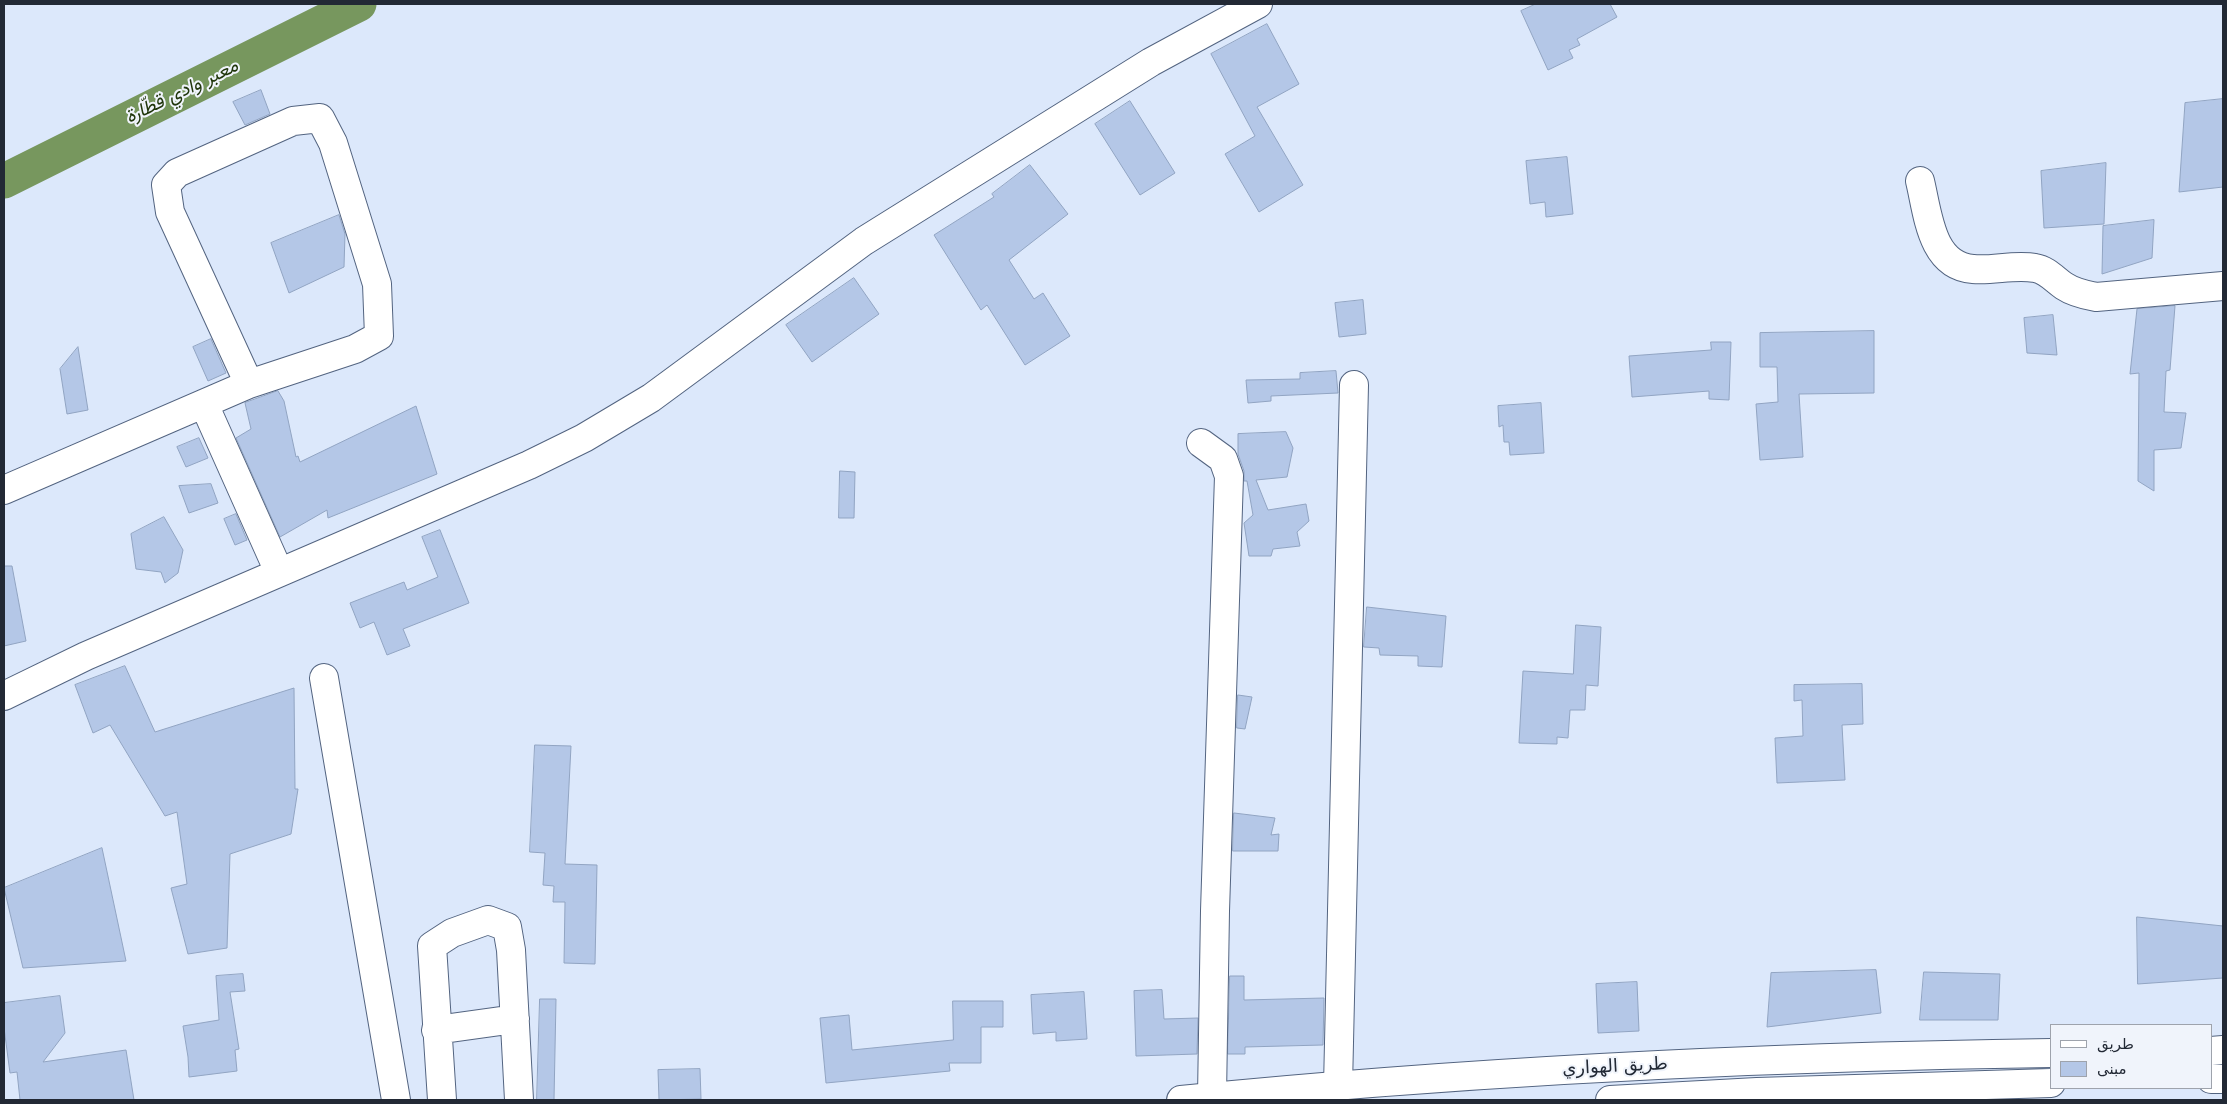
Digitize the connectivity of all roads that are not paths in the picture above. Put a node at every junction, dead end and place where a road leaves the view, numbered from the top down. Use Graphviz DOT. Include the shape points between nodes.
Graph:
graph roads {
  1 [pos="1258,4"];
  2 [pos="1920,182"];
  3 [pos="2223,286"];
  4 [pos="249,384"];
  5 [pos="1354,385"];
  6 [pos="204,404"];
  7 [pos="1201,443"];
  8 [pos="4,490"];
  9 [pos="279,572"];
  10 [pos="324,678"];
  11 [pos="4,696"];
  12 [pos="515,1019"];
  13 [pos="436,1030"];
  14 [pos="2050,1053"];
  15 [pos="2050,1083"];
  16 [pos="1338,1086"];
  17 [pos="1212,1097"];
  18 [pos="396,1100"];
  19 [pos="442,1100"];
  20 [pos="519,1100"];
  21 [pos="1181,1100"];
  22 [pos="1610,1100"];
  1 -- 9 [label="main road" via="1151,62 864,241 651,398 584,438 529,465"];
  2 -- 3 [label="main road" via="1935,240 1949,260 1957,265 1972,269 2033,268 2049,273 2076,292 2096,297"];
  4 -- 4 [label="main road" via="355,350 379,336 377,284 333,143 320,118 293,121 177,173 166,185 170,212"];
  4 -- 6 [label="main road"];
  5 -- 16 [label="main road"];
  6 -- 8 [label="main road"];
  6 -- 9 [label="main road"];
  7 -- 17 [label="main road" via="1223,459 1229,476"];
  9 -- 11 [label="main road" via="86,656"];
  10 -- 18 [label="main road"];
  12 -- 13 [label="main road"];
  12 -- 13 [label="main road" via="507,927 488,920 452,933 432,946"];
  12 -- 20 [label="main road"];
  13 -- 19 [label="main road"];
  14 -- 16 [label="main road, طريق الهواري" via="1594,1068"];
  15 -- 22 [label="main road, طريق الهواري"];
  16 -- 17 [label="main road, طريق الهواري"];
  17 -- 21 [label="main road, طريق الهواري"];
}
